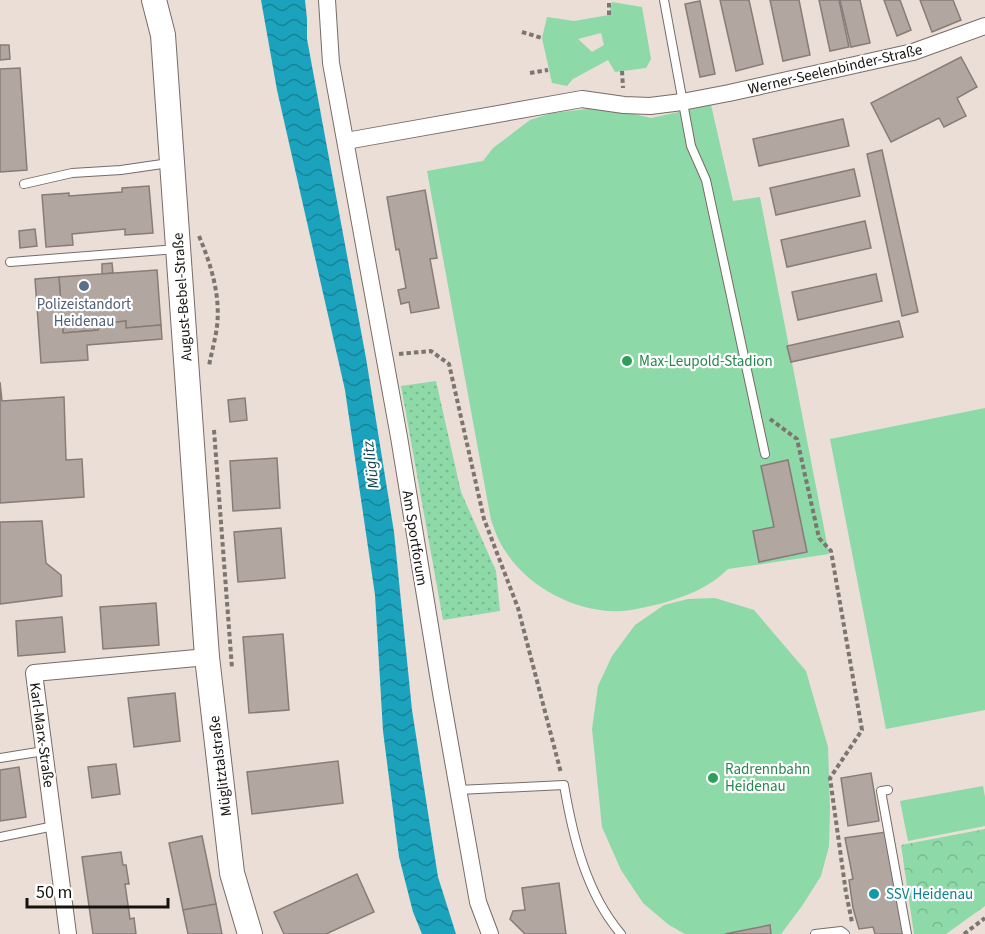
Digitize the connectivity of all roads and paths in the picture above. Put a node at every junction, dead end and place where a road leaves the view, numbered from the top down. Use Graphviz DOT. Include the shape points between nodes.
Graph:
graph roads {
  1 [pos="153,0"];
  2 [pos="327,0"];
  3 [pos="609,0"];
  4 [pos="664,0"];
  5 [pos="609,15"];
  6 [pos="985,26"];
  7 [pos="522,32"];
  8 [pos="542,38"];
  9 [pos="548,70"];
  10 [pos="530,73"];
  11 [pos="682,102"];
  12 [pos="346,141"];
  13 [pos="172,162"];
  14 [pos="24,184"];
  15 [pos="198,234"];
  16 [pos="178,249"];
  17 [pos="10,262"];
  18 [pos="384,356"];
  19 [pos="209,367"];
  20 [pos="755,408"];
  21 [pos="214,423"];
  22 [pos="765,454"];
  23 [pos="203,595"];
  24 [pos="207,657"];
  25 [pos="232,670"];
  26 [pos="44,751"];
  27 [pos="0,758"];
  28 [pos="564,785"];
  29 [pos="458,790"];
  30 [pos="888,790"];
  31 [pos="54,826"];
  32 [pos="0,837"];
  33 [pos="985,918"];
  34 [pos="853,924"];
  35 [pos="68,934"];
  36 [pos="250,934"];
  37 [pos="490,934"];
  38 [pos="621,934"];
  39 [pos="815,934"];
  40 [pos="845,934"];
  41 [pos="908,934"];
  42 [pos="964,934"];
  1 -- 13 [label="main road, August-Bebel-Straße" via="163,35"];
  2 -- 12 [label="street, Am Sportforum" via="331,63"];
  3 -- 5 [label="path"];
  4 -- 11 [label="lane"];
  6 -- 11 [label="street, Werner-Seelenbinder-Straße" via="913,52"];
  7 -- 8 [label="path"];
  9 -- 10 [label="path"];
  11 -- 12 [label="street" via="650,106 582,99"];
  11 -- 20 [label="lane" via="691,146 706,180"];
  12 -- 18 [label="street, Am Sportforum"];
  13 -- 14 [label="lane" via="72,173"];
  13 -- 16 [label="main road, August-Bebel-Straße"];
  15 -- 19 [label="path" via="211,264 216,296 217,326"];
  16 -- 17 [label="lane"];
  16 -- 23 [label="main road, August-Bebel-Straße"];
  18 -- 28 [label="path" via="431,351 449,364 484,519 518,608"];
  18 -- 29 [label="street, Am Sportforum"];
  20 -- 22 [label="lane"];
  20 -- 34 [label="path" via="797,439 819,538 831,551 862,730 830,778"];
  21 -- 25 [label="path"];
  23 -- 24 [label="main road, Müglitztalstraße"];
  24 -- 26 [label="street, Karl-Marx-Straße" via="34,673"];
  24 -- 36 [label="main road, Müglitztalstraße" via="232,873"];
  26 -- 27 [label="lane"];
  26 -- 31 [label="street, Karl-Marx-Straße"];
  28 -- 29 [label="lane"];
  28 -- 38 [label="lane" via="587,877 607,917"];
  29 -- 37 [label="street, Am Sportforum" via="478,902"];
  30 -- 41 [label="lane" via="881,791"];
  31 -- 32 [label="lane"];
  31 -- 35 [label="street, Karl-Marx-Straße"];
  33 -- 42 [label="path"];
  39 -- 40 [label="lane"];
}
